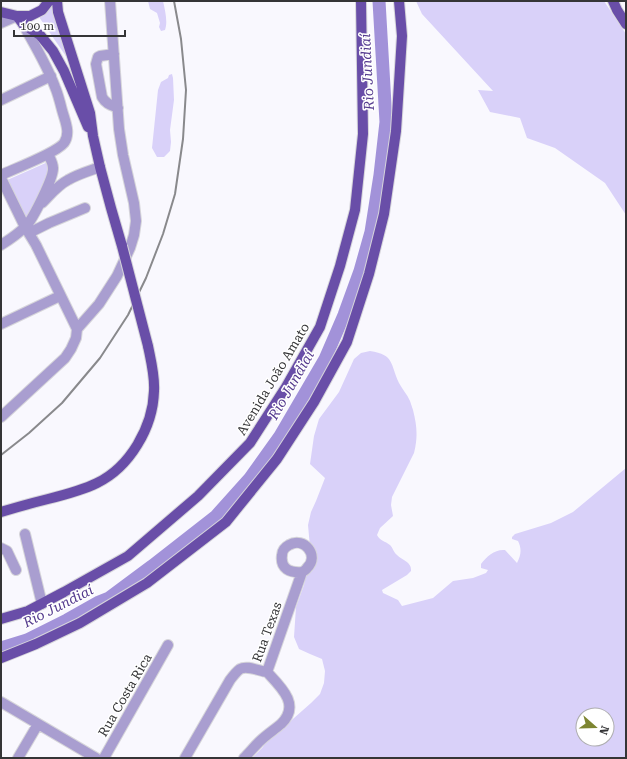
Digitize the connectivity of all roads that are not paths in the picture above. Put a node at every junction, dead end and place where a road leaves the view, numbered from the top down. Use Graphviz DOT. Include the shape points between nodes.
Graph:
graph roads {
  1 [pos="49,1"];
  2 [pos="57,1"];
  3 [pos="110,1"];
  4 [pos="361,1"];
  5 [pos="399,1"];
  6 [pos="613,1"];
  7 [pos="1,12"];
  8 [pos="20,20"];
  9 [pos="625,21"];
  10 [pos="1,23"];
  11 [pos="114,54"];
  12 [pos="51,76"];
  13 [pos="1,100"];
  14 [pos="118,108"];
  15 [pos="93,136"];
  16 [pos="48,154"];
  17 [pos="100,167"];
  18 [pos="1,175"];
  19 [pos="1,178"];
  20 [pos="85,208"];
  21 [pos="36,210"];
  22 [pos="27,230"];
  23 [pos="1,245"];
  24 [pos="60,296"];
  25 [pos="1,324"];
  26 [pos="77,329"];
  27 [pos="1,417"];
  28 [pos="1,512"];
  29 [pos="25,534"];
  30 [pos="1,548"];
  31 [pos="16,570"];
  32 [pos="302,572"];
  33 [pos="42,604"];
  34 [pos="1,620"];
  35 [pos="168,645"];
  36 [pos="1,658"];
  37 [pos="267,672"];
  38 [pos="1,698"];
  39 [pos="4,704"];
  40 [pos="38,724"];
  41 [pos="18,758"];
  42 [pos="96,758"];
  43 [pos="104,758"];
  44 [pos="185,758"];
  45 [pos="244,758"];
  1 -- 8 [label="main road" via="42,10"];
  2 -- 15 [label="main road" via="58,12 90,113"];
  3 -- 11 [label="street"];
  4 -- 33 [label="main road, Avenida João Amato" via="362,134 355,210 320,327 250,443 198,496 128,556"];
  5 -- 36 [label="main road" via="402,36 396,131 384,214 369,274 347,342 314,402 277,459 226,522 147,583 80,623"];
  6 -- 9 [label="main road"];
  7 -- 8 [label="main road"];
  8 -- 10 [label="street"];
  8 -- 12 [label="street"];
  8 -- 15 [label="main road" via="40,35 53,51"];
  11 -- 14 [label="street"];
  11 -- 14 [label="street" via="98,57 96,64 102,97 107,104"];
  12 -- 13 [label="street"];
  12 -- 16 [label="street" via="67,134 65,142"];
  14 -- 26 [label="street" via="123,154 134,204 134,235 117,276 99,304"];
  15 -- 17 [label="main road"];
  16 -- 18 [label="street"];
  16 -- 21 [label="street" via="54,170"];
  17 -- 21 [label="street" via="67,180"];
  17 -- 28 [label="main road, bridge" via="153,369 152,410 133,452 119,469 98,483"];
  19 -- 22 [label="street"];
  20 -- 22 [label="street"];
  21 -- 22 [label="street"];
  22 -- 23 [label="street"];
  22 -- 24 [label="street"];
  24 -- 25 [label="street"];
  24 -- 26 [label="street"];
  26 -- 27 [label="street" via="76,338 65,358"];
  29 -- 33 [label="street"];
  30 -- 31 [label="street" via="7,551"];
  32 -- 32 [label="street, Rua Texas" via="308,568 312,555 303,543 294,542 282,553 282,561 286,568 293,572"];
  32 -- 37 [label="street, Rua Texas"];
  33 -- 34 [label="main road, Avenida João Amato"];
  35 -- 43 [label="street, Rua Costa Rica"];
  37 -- 44 [label="street, Rua Texas" via="248,668 235,673"];
  37 -- 45 [label="street" via="282,688 288,700 289,711 286,718"];
  38 -- 39 [label="street"];
  39 -- 40 [label="street"];
  40 -- 41 [label="street"];
  40 -- 42 [label="street"];
}
